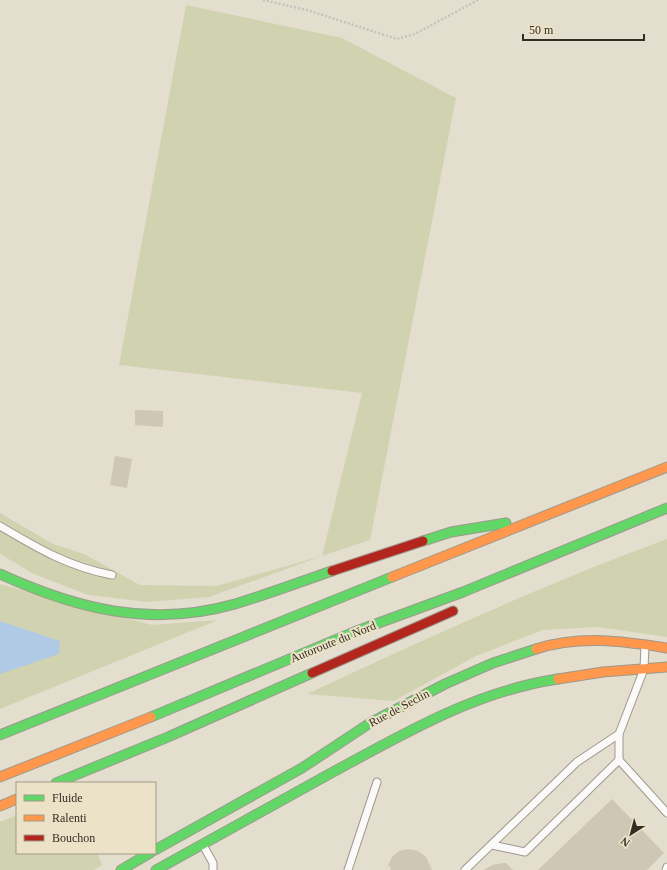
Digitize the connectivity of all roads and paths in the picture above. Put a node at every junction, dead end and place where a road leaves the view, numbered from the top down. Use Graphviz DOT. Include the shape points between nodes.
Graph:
graph roads {
  1 [pos="263,0"];
  2 [pos="478,0"];
  3 [pos="667,467"];
  4 [pos="667,508"];
  5 [pos="548,515"];
  6 [pos="0,526"];
  7 [pos="0,574"];
  8 [pos="112,575"];
  9 [pos="463,592"];
  10 [pos="645,644"];
  11 [pos="667,648"];
  12 [pos="667,667"];
  13 [pos="644,669"];
  14 [pos="619,734"];
  15 [pos="0,735"];
  16 [pos="619,760"];
  17 [pos="0,777"];
  18 [pos="58,782"];
  19 [pos="378,782"];
  20 [pos="16,799"];
  21 [pos="0,806"];
  22 [pos="667,813"];
  23 [pos="203,845"];
  24 [pos="492,845"];
  25 [pos="156,849"];
  26 [pos="148,854"];
  27 [pos="667,867"];
  28 [pos="121,870"];
  29 [pos="156,870"];
  30 [pos="213,870"];
  31 [pos="348,870"];
  32 [pos="465,870"];
  33 [pos="666,870"];
  1 -- 2 [label="path" via="306,10 397,39 415,34"];
  3 -- 5 [label="main road"];
  4 -- 9 [label="main road, Autoroute du Nord"];
  5 -- 7 [label="main road" via="451,532 234,604 170,616 121,614 80,606 35,591"];
  5 -- 15 [label="main road"];
  6 -- 8 [label="lane" via="65,562"];
  9 -- 17 [label="main road, Autoroute du Nord" via="354,632"];
  9 -- 18 [label="main road" via="454,610 168,737"];
  10 -- 11 [label="main road, Rue de Seclin"];
  10 -- 13 [label="lane"];
  10 -- 25 [label="main road, Rue de Seclin" via="607,640 570,641 532,650 471,672 370,723 302,768"];
  12 -- 13 [label="main road, Rue de Seclin"];
  13 -- 14 [label="lane"];
  13 -- 23 [label="main road, Rue de Seclin" via="604,672 542,682 472,701 417,726"];
  14 -- 16 [label="lane"];
  14 -- 24 [label="lane" via="577,762"];
  16 -- 22 [label="lane"];
  16 -- 24 [label="lane" via="525,852"];
  19 -- 31 [label="lane"];
  20 -- 21 [label="main road"];
  23 -- 29 [label="main road, Rue de Seclin"];
  23 -- 30 [label="lane" via="213,863"];
  24 -- 32 [label="lane"];
  26 -- 28 [label="main road"];
  27 -- 33 [label="lane"];
}
